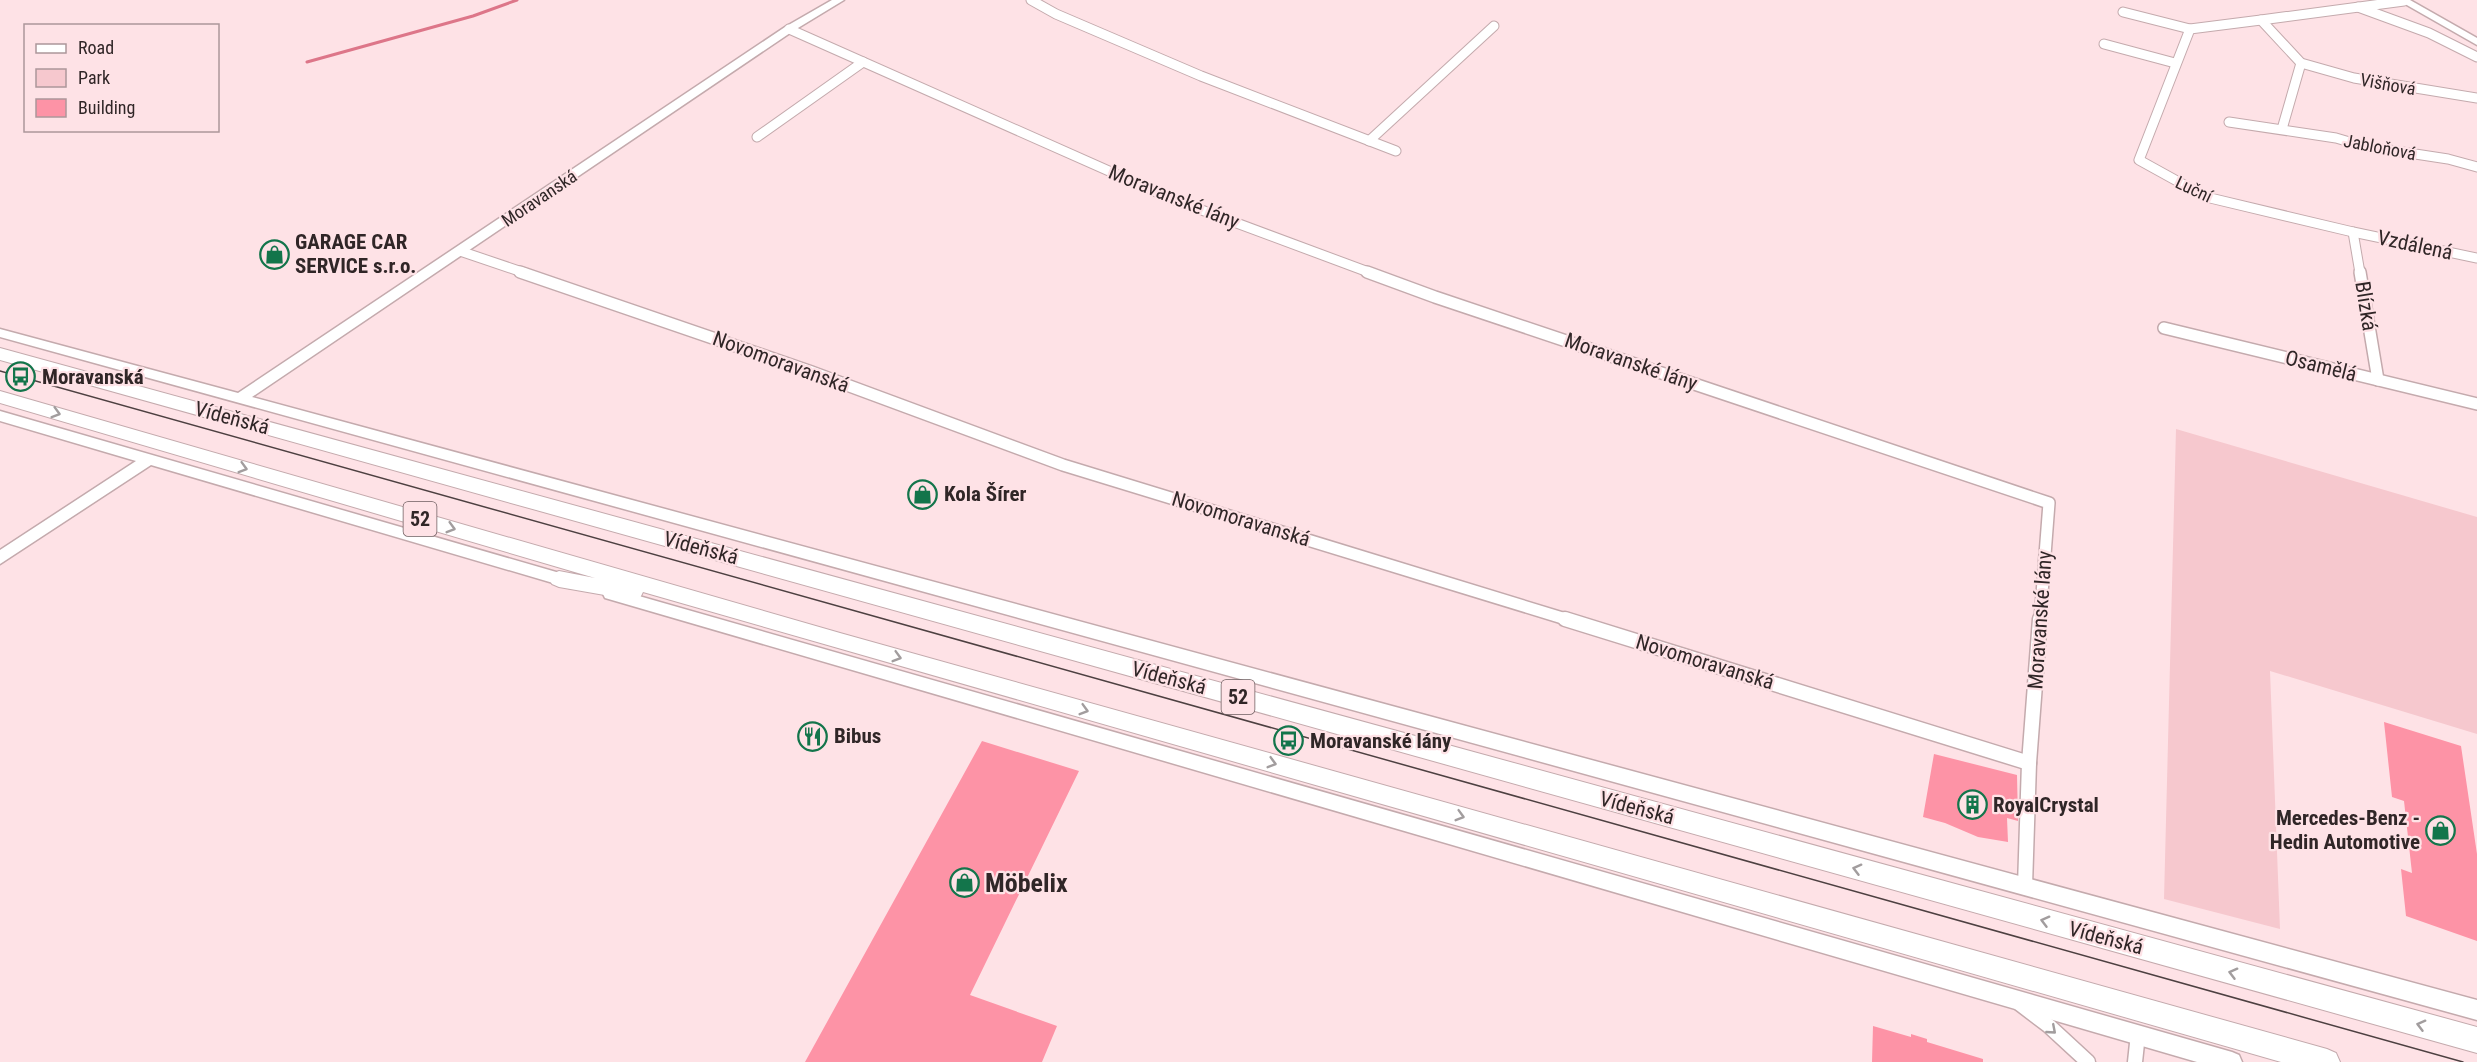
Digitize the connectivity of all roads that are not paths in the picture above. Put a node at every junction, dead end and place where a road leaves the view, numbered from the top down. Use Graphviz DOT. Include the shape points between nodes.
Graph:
graph roads {
  1 [pos="839,0"];
  2 [pos="1031,0"];
  3 [pos="2404,0"];
  4 [pos="2358,7"];
  5 [pos="2123,12"];
  6 [pos="2261,20"];
  7 [pos="1494,26"];
  8 [pos="2190,29"];
  9 [pos="789,30"];
  10 [pos="2477,42"];
  11 [pos="2104,44"];
  12 [pos="2477,57"];
  13 [pos="863,62"];
  14 [pos="2175,63"];
  15 [pos="2301,63"];
  16 [pos="2477,98"];
  17 [pos="2229,122"];
  18 [pos="2282,129"];
  19 [pos="757,137"];
  20 [pos="1369,141"];
  21 [pos="1396,151"];
  22 [pos="2477,167"];
  23 [pos="2353,232"];
  24 [pos="460,250"];
  25 [pos="2477,258"];
  26 [pos="2164,328"];
  27 [pos="0,333"];
  28 [pos="0,354"];
  29 [pos="2378,380"];
  30 [pos="0,397"];
  31 [pos="241,398"];
  32 [pos="2477,404"];
  33 [pos="0,416"];
  34 [pos="148,460"];
  35 [pos="0,558"];
  36 [pos="559,579"];
  37 [pos="840,641"];
  38 [pos="2029,763"];
  39 [pos="2025,886"];
  40 [pos="2014,1000"];
  41 [pos="2477,1010"];
  42 [pos="2138,1034"];
  43 [pos="2477,1040"];
  44 [pos="2088,1062"];
  45 [pos="2135,1062"];
  46 [pos="2232,1062"];
  47 [pos="2327,1062"];
  1 -- 9 [label="street, Moravanská"];
  2 -- 20 [label="street" via="1191,71"];
  3 -- 4 [label="street"];
  3 -- 10 [label="street"];
  4 -- 6 [label="street"];
  4 -- 12 [label="street" via="2379,18 2409,24"];
  5 -- 8 [label="street"];
  6 -- 8 [label="street"];
  6 -- 15 [label="street"];
  7 -- 20 [label="street"];
  8 -- 14 [label="street, Luční"];
  9 -- 13 [label="street, Moravanské lány"];
  9 -- 24 [label="street, Moravanská"];
  11 -- 14 [label="street"];
  13 -- 19 [label="street"];
  13 -- 38 [label="street, Moravanské lány" via="1172,199 1344,263 2049,503"];
  14 -- 23 [label="street, Luční" via="2139,160 2206,197"];
  15 -- 16 [label="street, Višňová" via="2354,78"];
  15 -- 18 [label="street"];
  17 -- 18 [label="street, Jabloňová"];
  18 -- 22 [label="street, Jabloňová"];
  20 -- 21 [label="street"];
  23 -- 25 [label="street, Vzdálená"];
  23 -- 29 [label="street, Blízká"];
  24 -- 31 [label="street, Moravanská"];
  24 -- 38 [label="street, Novomoravanská" via="1063,465"];
  26 -- 29 [label="street, Osamělá"];
  27 -- 31 [label="street, Vídeňská"];
  43 -- 28 [label="highway, Vídeňská / 52, one-way"];
  29 -- 32 [label="street, Osamělá"];
  30 -- 37 [label="highway, Vídeňská / 52, one-way"];
  31 -- 39 [label="street, Vídeňská"];
  33 -- 34 [label="street"];
  34 -- 35 [label="street"];
  34 -- 36 [label="street"];
  36 -- 37 [label="highway" via="645,594"];
  36 -- 40 [label="street"];
  37 -- 47 [label="highway, Vídeňská / 52, one-way"];
  38 -- 39 [label="street, Moravanské lány"];
  39 -- 41 [label="street, Vídeňská"];
  40 -- 42 [label="street"];
  40 -- 44 [label="street, one-way"];
  42 -- 45 [label="street"];
  42 -- 46 [label="street"];
}
